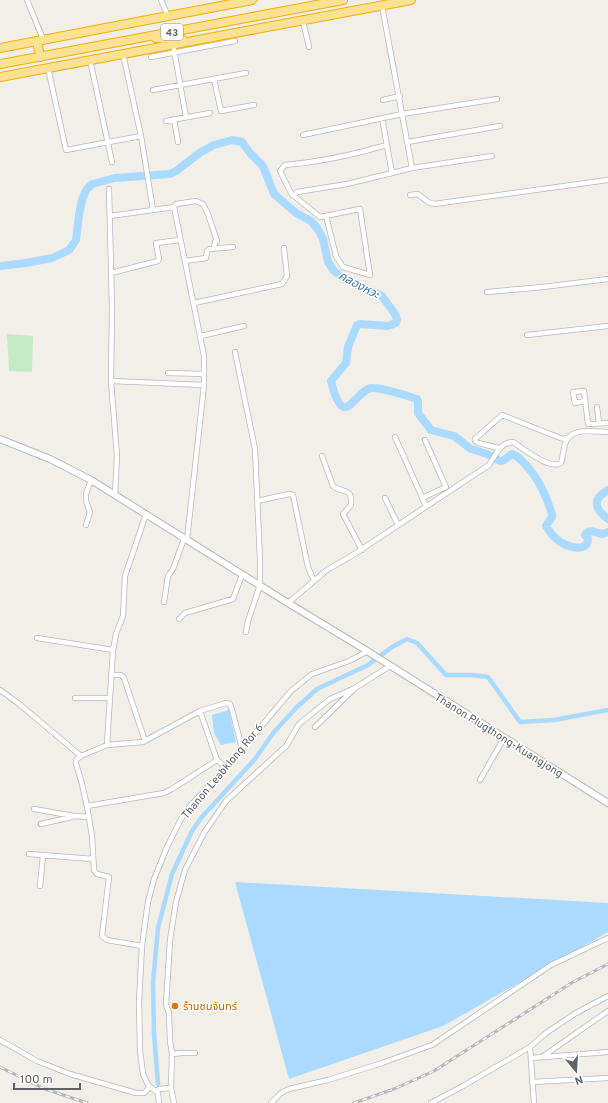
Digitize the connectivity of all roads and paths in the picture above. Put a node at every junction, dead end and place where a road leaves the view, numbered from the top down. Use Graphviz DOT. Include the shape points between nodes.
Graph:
graph roads {
  1 [pos="27,0"];
  2 [pos="161,0"];
  3 [pos="252,0"];
  4 [pos="343,0"];
  5 [pos="411,0"];
  6 [pos="234,2"];
  7 [pos="382,6"];
  8 [pos="168,16"];
  9 [pos="303,21"];
  10 [pos="141,38"];
  11 [pos="40,40"];
  12 [pos="195,40"];
  13 [pos="235,41"];
  14 [pos="308,47"];
  15 [pos="0,48"];
  16 [pos="173,48"];
  17 [pos="123,54"];
  18 [pos="151,56"];
  19 [pos="40,57"];
  20 [pos="90,60"];
  21 [pos="0,64"];
  22 [pos="48,68"];
  23 [pos="246,73"];
  24 [pos="0,77"];
  25 [pos="214,79"];
  26 [pos="180,85"];
  27 [pos="153,90"];
  28 [pos="400,96"];
  29 [pos="497,99"];
  30 [pos="383,100"];
  31 [pos="254,105"];
  32 [pos="210,113"];
  33 [pos="402,114"];
  34 [pos="186,117"];
  35 [pos="382,118"];
  36 [pos="174,120"];
  37 [pos="166,121"];
  38 [pos="500,126"];
  39 [pos="303,135"];
  40 [pos="141,136"];
  41 [pos="178,142"];
  42 [pos="407,142"];
  43 [pos="108,143"];
  44 [pos="387,145"];
  45 [pos="492,156"];
  46 [pos="112,162"];
  47 [pos="412,168"];
  48 [pos="392,173"];
  49 [pos="608,180"];
  50 [pos="109,189"];
  51 [pos="410,195"];
  52 [pos="294,196"];
  53 [pos="174,207"];
  54 [pos="153,210"];
  55 [pos="110,216"];
  56 [pos="326,216"];
  57 [pos="180,240"];
  58 [pos="233,247"];
  59 [pos="214,248"];
  60 [pos="284,248"];
  61 [pos="185,261"];
  62 [pos="111,273"];
  63 [pos="608,279"];
  64 [pos="487,292"];
  65 [pos="194,303"];
  66 [pos="244,326"];
  67 [pos="608,326"];
  68 [pos="527,335"];
  69 [pos="201,336"];
  70 [pos="235,352"];
  71 [pos="204,374"];
  72 [pos="111,381"];
  73 [pos="172,384"];
  74 [pos="204,385"];
  75 [pos="585,401"];
  76 [pos="597,407"];
  77 [pos="599,423"];
  78 [pos="608,423"];
  79 [pos="608,432"];
  80 [pos="395,437"];
  81 [pos="569,438"];
  82 [pos="0,439"];
  83 [pos="425,440"];
  84 [pos="498,449"];
  85 [pos="322,456"];
  86 [pos="91,480"];
  87 [pos="115,495"];
  88 [pos="385,498"];
  89 [pos="422,498"];
  90 [pos="257,502"];
  91 [pos="426,506"];
  92 [pos="146,514"];
  93 [pos="86,525"];
  94 [pos="398,525"];
  95 [pos="186,540"];
  96 [pos="362,550"];
  97 [pos="242,575"];
  98 [pos="314,581"];
  99 [pos="260,585"];
  100 [pos="164,602"];
  101 [pos="288,603"];
  102 [pos="179,619"];
  103 [pos="246,632"];
  104 [pos="37,638"];
  105 [pos="113,650"];
  106 [pos="368,651"];
  107 [pos="390,666"];
  108 [pos="111,675"];
  109 [pos="356,688"];
  110 [pos="0,690"];
  111 [pos="75,698"];
  112 [pos="110,698"];
  113 [pos="200,710"];
  114 [pos="315,727"];
  115 [pos="504,738"];
  116 [pos="145,741"];
  117 [pos="107,745"];
  118 [pos="242,748"];
  119 [pos="81,756"];
  120 [pos="217,760"];
  121 [pos="226,768"];
  122 [pos="480,780"];
  123 [pos="608,803"];
  124 [pos="87,806"];
  125 [pos="34,809"];
  126 [pos="74,816"];
  127 [pos="89,817"];
  128 [pos="41,824"];
  129 [pos="29,854"];
  130 [pos="43,856"];
  131 [pos="93,859"];
  132 [pos="40,886"];
  133 [pos="608,938"];
  134 [pos="142,946"];
  135 [pos="608,996"];
  136 [pos="608,1011"];
  137 [pos="0,1040"];
  138 [pos="530,1047"];
  139 [pos="608,1052"];
  140 [pos="195,1053"];
  141 [pos="172,1054"];
  142 [pos="542,1057"];
  143 [pos="531,1058"];
  144 [pos="608,1078"];
  145 [pos="532,1082"];
  146 [pos="150,1087"];
  147 [pos="171,1088"];
  148 [pos="156,1091"];
  149 [pos="159,1103"];
  150 [pos="174,1103"];
  151 [pos="271,1103"];
  152 [pos="431,1103"];
  153 [pos="534,1103"];
  1 -- 11 [label="street"];
  2 -- 8 [label="street"];
  3 -- 6 [label="highway, 43"];
  4 -- 10 [label="highway, 43"];
  5 -- 7 [label="highway"];
  6 -- 8 [label="highway, 43"];
  7 -- 9 [label="highway"];
  7 -- 28 [label="street"];
  8 -- 11 [label="highway, 43"];
  9 -- 12 [label="highway"];
  9 -- 14 [label="street"];
  10 -- 12 [label="highway"];
  10 -- 19 [label="highway, 43"];
  11 -- 15 [label="highway, 43"];
  11 -- 19 [label="highway"];
  12 -- 16 [label="highway"];
  13 -- 16 [label="street"];
  16 -- 17 [label="highway"];
  16 -- 18 [label="street"];
  16 -- 26 [label="street"];
  17 -- 20 [label="highway"];
  17 -- 40 [label="street"];
  19 -- 21 [label="highway, 43"];
  20 -- 22 [label="highway"];
  20 -- 43 [label="street"];
  22 -- 24 [label="highway"];
  22 -- 43 [label="street" via="66,150"];
  23 -- 25 [label="street"];
  25 -- 26 [label="street"];
  25 -- 31 [label="street" via="221,111"];
  26 -- 27 [label="street"];
  26 -- 34 [label="street"];
  28 -- 30 [label="street"];
  28 -- 33 [label="street"];
  29 -- 33 [label="street"];
  32 -- 34 [label="street"];
  33 -- 35 [label="street"];
  33 -- 42 [label="street"];
  34 -- 36 [label="street"];
  35 -- 39 [label="street"];
  35 -- 44 [label="street"];
  36 -- 37 [label="street"];
  36 -- 41 [label="street"];
  38 -- 42 [label="street"];
  40 -- 43 [label="street"];
  40 -- 54 [label="street"];
  42 -- 47 [label="street"];
  43 -- 46 [label="street"];
  44 -- 48 [label="street"];
  44 -- 52 [label="street" via="312,163 284,165 280,171"];
  45 -- 47 [label="street"];
  47 -- 48 [label="street"];
  48 -- 52 [label="street" via="297,192"];
  49 -- 51 [label="street" via="437,204 430,203 418,194"];
  50 -- 55 [label="street"];
  52 -- 56 [label="street" via="320,216"];
  53 -- 54 [label="street"];
  53 -- 57 [label="street"];
  53 -- 59 [label="street" via="176,204 196,201 203,204 217,241"];
  54 -- 55 [label="street"];
  55 -- 62 [label="street"];
  56 -- 56 [label="street" via="336,256 342,267 370,275 360,209"];
  57 -- 61 [label="street"];
  57 -- 62 [label="street" via="156,243 159,259 157,261"];
  58 -- 59 [label="street"];
  59 -- 61 [label="street" via="207,250 206,258"];
  60 -- 65 [label="street" via="287,276 282,284"];
  61 -- 65 [label="street"];
  62 -- 72 [label="street"];
  63 -- 64 [label="street"];
  65 -- 69 [label="street"];
  66 -- 69 [label="street"];
  67 -- 68 [label="street"];
  69 -- 71 [label="street"];
  70 -- 90 [label="street" via="255,449"];
  71 -- 73 [label="street" via="170,373"];
  71 -- 74 [label="street"];
  72 -- 73 [label="street"];
  72 -- 87 [label="street" via="117,456"];
  73 -- 74 [label="street"];
  74 -- 95 [label="street"];
  75 -- 77 [label="street" via="588,424"];
  76 -- 77 [label="street"];
  77 -- 78 [label="street"];
  79 -- 81 [label="street" via="581,432"];
  80 -- 89 [label="street"];
  81 -- 84 [label="street" via="561,463 554,466 513,442 507,442"];
  81 -- 84 [label="street" via="563,439 502,415 475,439 478,443"];
  82 -- 86 [label="street, Thanon Plugthong-Kuangjong" via="57,462"];
  83 -- 89 [label="street" via="446,487"];
  84 -- 91 [label="street" via="489,465"];
  85 -- 96 [label="street" via="333,486 350,493 351,505 343,514"];
  86 -- 87 [label="street, Thanon Plugthong-Kuangjong"];
  86 -- 93 [label="street" via="86,494 90,512"];
  87 -- 92 [label="street, Thanon Plugthong-Kuangjong"];
  88 -- 94 [label="street"];
  89 -- 91 [label="street"];
  90 -- 98 [label="street" via="293,495 308,567"];
  90 -- 99 [label="street"];
  91 -- 94 [label="street"];
  92 -- 95 [label="street, Thanon Plugthong-Kuangjong"];
  92 -- 105 [label="street" via="125,576 124,616 116,634"];
  94 -- 96 [label="street"];
  95 -- 97 [label="street, Thanon Plugthong-Kuangjong"];
  95 -- 100 [label="street" via="168,576"];
  96 -- 98 [label="street" via="327,570"];
  97 -- 99 [label="street, Thanon Plugthong-Kuangjong"];
  97 -- 102 [label="street" via="233,599 185,613"];
  98 -- 101 [label="street"];
  99 -- 101 [label="street, Thanon Plugthong-Kuangjong"];
  99 -- 103 [label="street"];
  101 -- 106 [label="street, Thanon Plugthong-Kuangjong"];
  104 -- 105 [label="street"];
  105 -- 108 [label="street"];
  106 -- 107 [label="street, Thanon Plugthong-Kuangjong"];
  106 -- 118 [label="street, Thanon Leabklong Ror 6" via="349,661 312,674 291,691"];
  107 -- 109 [label="street"];
  107 -- 115 [label="street, Thanon Plugthong-Kuangjong"];
  108 -- 112 [label="street"];
  108 -- 116 [label="street" via="120,675 124,678"];
  109 -- 114 [label="street"];
  109 -- 141 [label="street" via="330,699 299,724 286,746 226,801 190,859 181,881 170,940 166,1006"];
  110 -- 119 [label="street"];
  111 -- 112 [label="street"];
  112 -- 117 [label="street"];
  113 -- 116 [label="street"];
  113 -- 118 [label="street" via="230,704"];
  113 -- 120 [label="street"];
  115 -- 122 [label="street"];
  115 -- 123 [label="street, Thanon Plugthong-Kuangjong"];
  116 -- 117 [label="street"];
  117 -- 119 [label="street"];
  118 -- 121 [label="street, Thanon Leabklong Ror 6"];
  119 -- 124 [label="street" via="76,760 76,764"];
  120 -- 121 [label="street"];
  120 -- 124 [label="street" via="164,793"];
  121 -- 134 [label="street, Thanon Leabklong Ror 6" via="186,812 158,866 151,890"];
  124 -- 127 [label="street"];
  125 -- 126 [label="street"];
  126 -- 127 [label="street"];
  126 -- 128 [label="street"];
  127 -- 131 [label="street"];
  129 -- 130 [label="street"];
  130 -- 131 [label="street"];
  130 -- 132 [label="street"];
  131 -- 134 [label="street" via="95,873 109,877 102,936 107,940"];
  133 -- 151 [label="street" via="551,965 432,1045 328,1080 289,1089"];
  134 -- 146 [label="street, Thanon Leabklong Ror 6" via="140,1050 143,1076"];
  135 -- 138 [label="street" via="576,1013"];
  136 -- 142 [label="street"];
  137 -- 146 [label="street" via="37,1062 70,1074 136,1093 144,1093"];
  138 -- 143 [label="street"];
  138 -- 152 [label="street"];
  139 -- 142 [label="street"];
  140 -- 141 [label="street"];
  141 -- 147 [label="street"];
  142 -- 143 [label="street"];
  143 -- 145 [label="street"];
  144 -- 145 [label="street"];
  145 -- 153 [label="street"];
  146 -- 148 [label="street"];
  147 -- 148 [label="street"];
  147 -- 150 [label="street"];
  148 -- 149 [label="street"];
}
